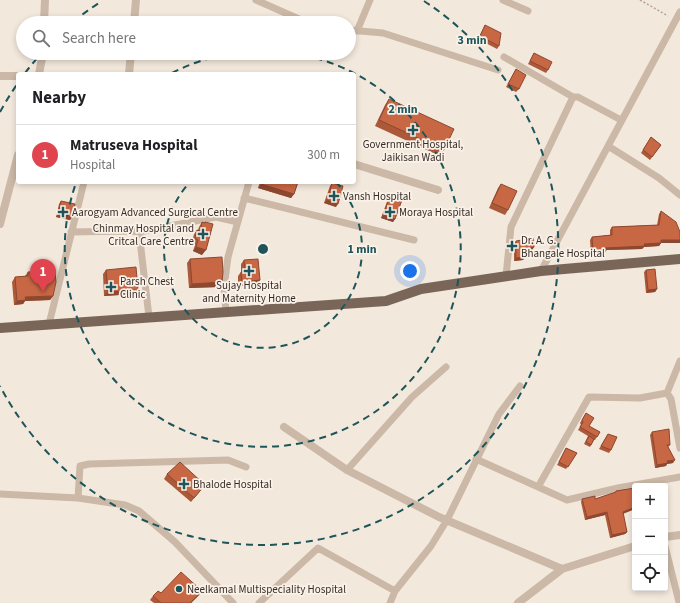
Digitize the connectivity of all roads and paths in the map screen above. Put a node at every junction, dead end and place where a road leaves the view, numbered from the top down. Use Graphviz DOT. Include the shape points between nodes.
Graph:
graph roads {
  1 [pos="45,0"];
  2 [pos="136,0"];
  3 [pos="256,0"];
  4 [pos="370,0"];
  5 [pos="503,0"];
  6 [pos="640,0"];
  7 [pos="528,10"];
  8 [pos="680,12"];
  9 [pos="44,16"];
  10 [pos="135,16"];
  11 [pos="292,16"];
  12 [pos="675,20"];
  13 [pos="357,30"];
  14 [pos="504,57"];
  15 [pos="42,60"];
  16 [pos="130,60"];
  17 [pos="498,70"];
  18 [pos="39,72"];
  19 [pos="129,72"];
  20 [pos="0,76"];
  21 [pos="16,76"];
  22 [pos="573,97"];
  23 [pos="621,120"];
  24 [pos="608,146"];
  25 [pos="16,162"];
  26 [pos="356,165"];
  27 [pos="83,184"];
  28 [pos="248,184"];
  29 [pos="438,190"];
  30 [pos="680,195"];
  31 [pos="244,198"];
  32 [pos="238,222"];
  33 [pos="0,224"];
  34 [pos="71,232"];
  35 [pos="139,232"];
  36 [pos="414,240"];
  37 [pos="680,259"];
  38 [pos="541,271"];
  39 [pos="506,276"];
  40 [pos="226,312"];
  41 [pos="149,317"];
  42 [pos="50,324"];
  43 [pos="0,328"];
  44 [pos="680,361"];
  45 [pos="446,367"];
  46 [pos="520,386"];
  47 [pos="667,393"];
  48 [pos="284,427"];
  49 [pos="680,448"];
  50 [pos="476,459"];
  51 [pos="246,467"];
  52 [pos="346,470"];
  53 [pos="680,477"];
  54 [pos="656,483"];
  55 [pos="632,486"];
  56 [pos="538,487"];
  57 [pos="0,494"];
  58 [pos="78,498"];
  59 [pos="447,520"];
  60 [pos="680,535"];
  61 [pos="668,537"];
  62 [pos="632,547"];
  63 [pos="667,555"];
  64 [pos="562,569"];
  65 [pos="395,591"];
  66 [pos="680,602"];
  67 [pos="233,603"];
  68 [pos="259,603"];
  69 [pos="390,603"];
  70 [pos="518,603"];
  1 -- 9 [label="street"];
  2 -- 10 [label="street"];
  3 -- 11 [label="street"];
  4 -- 13 [label="street"];
  5 -- 7 [label="street"];
  6 -- 12 [label="path"];
  8 -- 12 [label="street"];
  12 -- 23 [label="street"];
  13 -- 17 [label="street" via="383,33"];
  14 -- 22 [label="street"];
  15 -- 18 [label="street"];
  16 -- 19 [label="street"];
  20 -- 21 [label="street"];
  22 -- 23 [label="street" via="578,97"];
  22 -- 39 [label="street" via="511,227"];
  23 -- 24 [label="street"];
  24 -- 30 [label="street" via="659,178"];
  24 -- 38 [label="street"];
  25 -- 33 [label="street"];
  26 -- 29 [label="street"];
  27 -- 34 [label="street"];
  28 -- 31 [label="street"];
  31 -- 32 [label="street"];
  31 -- 36 [label="street"];
  32 -- 35 [label="street" via="216,217"];
  32 -- 40 [label="street" via="228,257 224,287"];
  34 -- 35 [label="street"];
  34 -- 42 [label="street"];
  35 -- 41 [label="street"];
  37 -- 38 [label="main road"];
  38 -- 39 [label="main road"];
  39 -- 40 [label="main road" via="421,289 386,301"];
  40 -- 41 [label="main road"];
  41 -- 42 [label="main road"];
  42 -- 43 [label="main road"];
  44 -- 47 [label="street"];
  45 -- 52 [label="street" via="412,397"];
  46 -- 50 [label="street" via="499,414"];
  47 -- 49 [label="street" via="671,400"];
  47 -- 56 [label="street" via="640,398 589,397"];
  48 -- 52 [label="street"];
  50 -- 56 [label="street"];
  50 -- 59 [label="street"];
  51 -- 58 [label="street" via="228,460 89,464 80,466"];
  52 -- 59 [label="street"];
  53 -- 54 [label="street"];
  55 -- 56 [label="street" via="567,500"];
  57 -- 58 [label="street"];
  58 -- 67 [label="street" via="125,505 139,511 175,542"];
  59 -- 64 [label="street"];
  59 -- 65 [label="street" via="431,546"];
  60 -- 61 [label="street"];
  62 -- 64 [label="street"];
  63 -- 66 [label="street"];
  64 -- 70 [label="street"];
  65 -- 68 [label="street" via="318,548"];
  65 -- 69 [label="street"];
}
